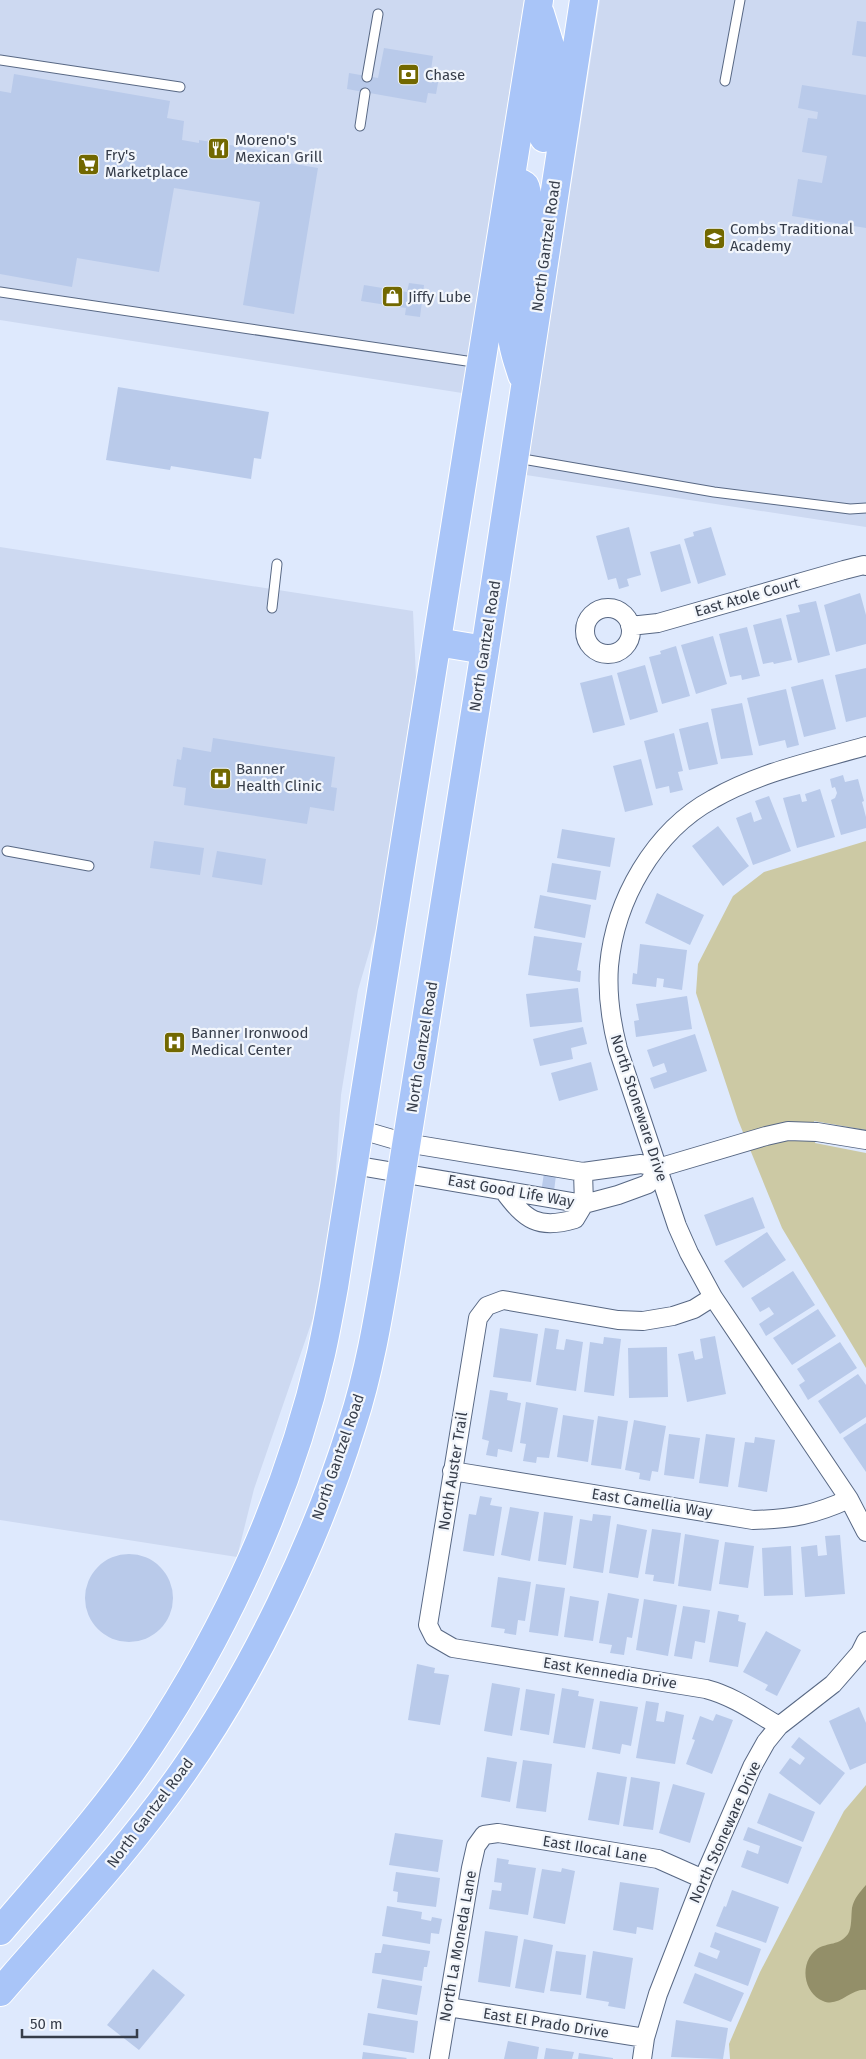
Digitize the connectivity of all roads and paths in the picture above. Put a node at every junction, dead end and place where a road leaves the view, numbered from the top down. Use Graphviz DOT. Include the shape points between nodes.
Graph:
graph roads {
  1 [pos="584,0"];
  2 [pos="740,0"];
  3 [pos="538,3"];
  4 [pos="378,14"];
  5 [pos="0,60"];
  6 [pos="367,76"];
  7 [pos="725,81"];
  8 [pos="180,87"];
  9 [pos="365,93"];
  10 [pos="360,126"];
  11 [pos="511,181"];
  12 [pos="554,188"];
  13 [pos="0,292"];
  14 [pos="481,363"];
  15 [pos="525,389"];
  16 [pos="514,457"];
  17 [pos="866,508"];
  18 [pos="276,564"];
  19 [pos="865,566"];
  20 [pos="272,608"];
  21 [pos="630,626"];
  22 [pos="437,642"];
  23 [pos="485,650"];
  24 [pos="866,746"];
  25 [pos="7,851"];
  26 [pos="89,866"];
  27 [pos="358,1129"];
  28 [pos="866,1140"];
  29 [pos="406,1143"];
  30 [pos="354,1165"];
  31 [pos="658,1168"];
  32 [pos="402,1172"];
  33 [pos="583,1172"];
  34 [pos="503,1190"];
  35 [pos="584,1204"];
  36 [pos="713,1297"];
  37 [pos="452,1471"];
  38 [pos="849,1499"];
  39 [pos="866,1532"];
  40 [pos="434,1637"];
  41 [pos="864,1650"];
  42 [pos="779,1726"];
  43 [pos="484,1836"];
  44 [pos="704,1879"];
  45 [pos="0,1931"];
  46 [pos="0,1992"];
  47 [pos="448,2007"];
  48 [pos="645,2038"];
  49 [pos="439,2059"];
  50 [pos="642,2059"];
  1 -- 12 [label="main road, North Gantzel Road"];
  2 -- 7 [label="lane"];
  3 -- 11 [label="main road"];
  3 -- 12 [label="main road" via="551,49 551,82 542,166 544,178"];
  4 -- 6 [label="lane"];
  5 -- 8 [label="lane"];
  9 -- 10 [label="lane"];
  11 -- 14 [label="main road"];
  11 -- 15 [label="main road" via="522,184 527,196 512,335"];
  12 -- 15 [label="main road, North Gantzel Road"];
  13 -- 14 [label="lane"];
  14 -- 22 [label="main road"];
  15 -- 16 [label="main road, North Gantzel Road"];
  16 -- 17 [label="lane" via="714,492 850,509"];
  16 -- 23 [label="main road, North Gantzel Road"];
  18 -- 20 [label="lane"];
  19 -- 21 [label="street, East Atole Court" via="658,623"];
  22 -- 23 [label="main road"];
  22 -- 27 [label="main road"];
  23 -- 29 [label="main road, North Gantzel Road"];
  24 -- 31 [label="street, North Stoneware Drive" via="753,779 711,799 668,834 652,854 631,892 616,926 612,946 609,989 612,1025"];
  25 -- 26 [label="lane"];
  27 -- 29 [label="street, East Good Life Way"];
  27 -- 30 [label="main road"];
  28 -- 31 [label="street, East Good Life Way" via="788,1131"];
  29 -- 32 [label="main road, North Gantzel Road"];
  29 -- 33 [label="street, East Good Life Way"];
  30 -- 32 [label="street, East Good Life Way"];
  30 -- 45 [label="main road" via="321,1354 304,1417 265,1528 234,1597 207,1649 148,1746 84,1833"];
  31 -- 33 [label="street, East Good Life Way" via="641,1164"];
  31 -- 35 [label="street, East Good Life Way" via="648,1184"];
  31 -- 36 [label="street, North Stoneware Drive" via="677,1226"];
  32 -- 34 [label="street, East Good Life Way"];
  32 -- 46 [label="main road, North Gantzel Road" via="376,1327 352,1425 331,1486 289,1584 236,1687 183,1772 98,1881"];
  33 -- 35 [label="street"];
  34 -- 35 [label="street, East Good Life Way"];
  34 -- 35 [label="street" via="516,1208 539,1223 558,1224 575,1219"];
  36 -- 37 [label="street, North Auster Trail" via="694,1309 643,1321 618,1320 503,1300 487,1306 478,1318"];
  36 -- 38 [label="street, North Stoneware Drive"];
  37 -- 38 [label="street, East Camellia Way" via="753,1520 785,1519 822,1512"];
  37 -- 40 [label="street, North Auster Trail" via="428,1625"];
  38 -- 39 [label="street, North Stoneware Drive"];
  40 -- 42 [label="street, East Kennedia Drive" via="453,1648 706,1689 735,1699"];
  41 -- 42 [label="street, North Stoneware Drive" via="833,1684"];
  42 -- 44 [label="street, North Stoneware Drive" via="752,1767"];
  43 -- 44 [label="street, East Ilocal Lane" via="498,1833 658,1859"];
  43 -- 47 [label="street, North La Moneda Lane" via="476,1846 471,1868"];
  44 -- 48 [label="street, North Stoneware Drive" via="658,1994"];
  47 -- 48 [label="street, East El Prado Drive"];
  47 -- 49 [label="street, North La Moneda Lane"];
  48 -- 50 [label="street, North Stoneware Drive"];
}
